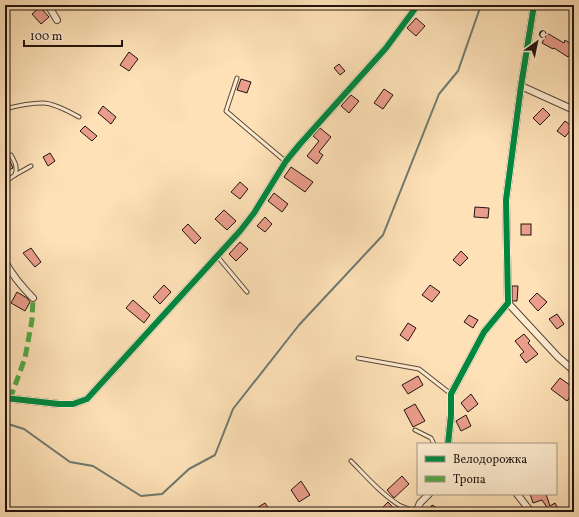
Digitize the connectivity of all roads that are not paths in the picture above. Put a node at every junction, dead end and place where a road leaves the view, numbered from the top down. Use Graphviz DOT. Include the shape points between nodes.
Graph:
graph roads {
  1 [pos="48,5"];
  2 [pos="534,5"];
  3 [pos="414,10"];
  4 [pos="58,20"];
  5 [pos="237,78"];
  6 [pos="521,86"];
  7 [pos="5,109"];
  8 [pos="574,110"];
  9 [pos="79,117"];
  10 [pos="11,155"];
  11 [pos="286,161"];
  12 [pos="31,166"];
  13 [pos="15,175"];
  14 [pos="5,182"];
  15 [pos="217,256"];
  16 [pos="5,262"];
  17 [pos="247,292"];
  18 [pos="33,298"];
  19 [pos="508,303"];
  20 [pos="358,358"];
  21 [pos="574,371"];
  22 [pos="451,394"];
  23 [pos="5,398"];
  24 [pos="415,430"];
  25 [pos="434,443"];
  26 [pos="448,443"];
  27 [pos="351,461"];
  28 [pos="428,495"];
  29 [pos="518,495"];
  30 [pos="416,512"];
  31 [pos="531,512"];
  1 -- 4 [label="street"];
  2 -- 6 [label="street"];
  3 -- 11 [label="street" via="386,48"];
  5 -- 11 [label="lane" via="226,111"];
  6 -- 8 [label="street"];
  6 -- 19 [label="street" via="506,200"];
  7 -- 9 [label="lane" via="44,103 65,109"];
  10 -- 13 [label="lane" via="17,167"];
  11 -- 15 [label="street" via="254,213"];
  12 -- 13 [label="lane"];
  13 -- 14 [label="lane"];
  15 -- 17 [label="lane"];
  15 -- 23 [label="street" via="87,399 73,404 59,404"];
  16 -- 18 [label="street" via="14,277"];
  19 -- 21 [label="street"];
  19 -- 22 [label="street" via="484,332"];
  20 -- 22 [label="lane" via="419,370"];
  22 -- 26 [label="street"];
  24 -- 25 [label="lane" via="431,438"];
  27 -- 30 [label="lane" via="391,499"];
  28 -- 30 [label="street"];
  29 -- 31 [label="street"];
}
